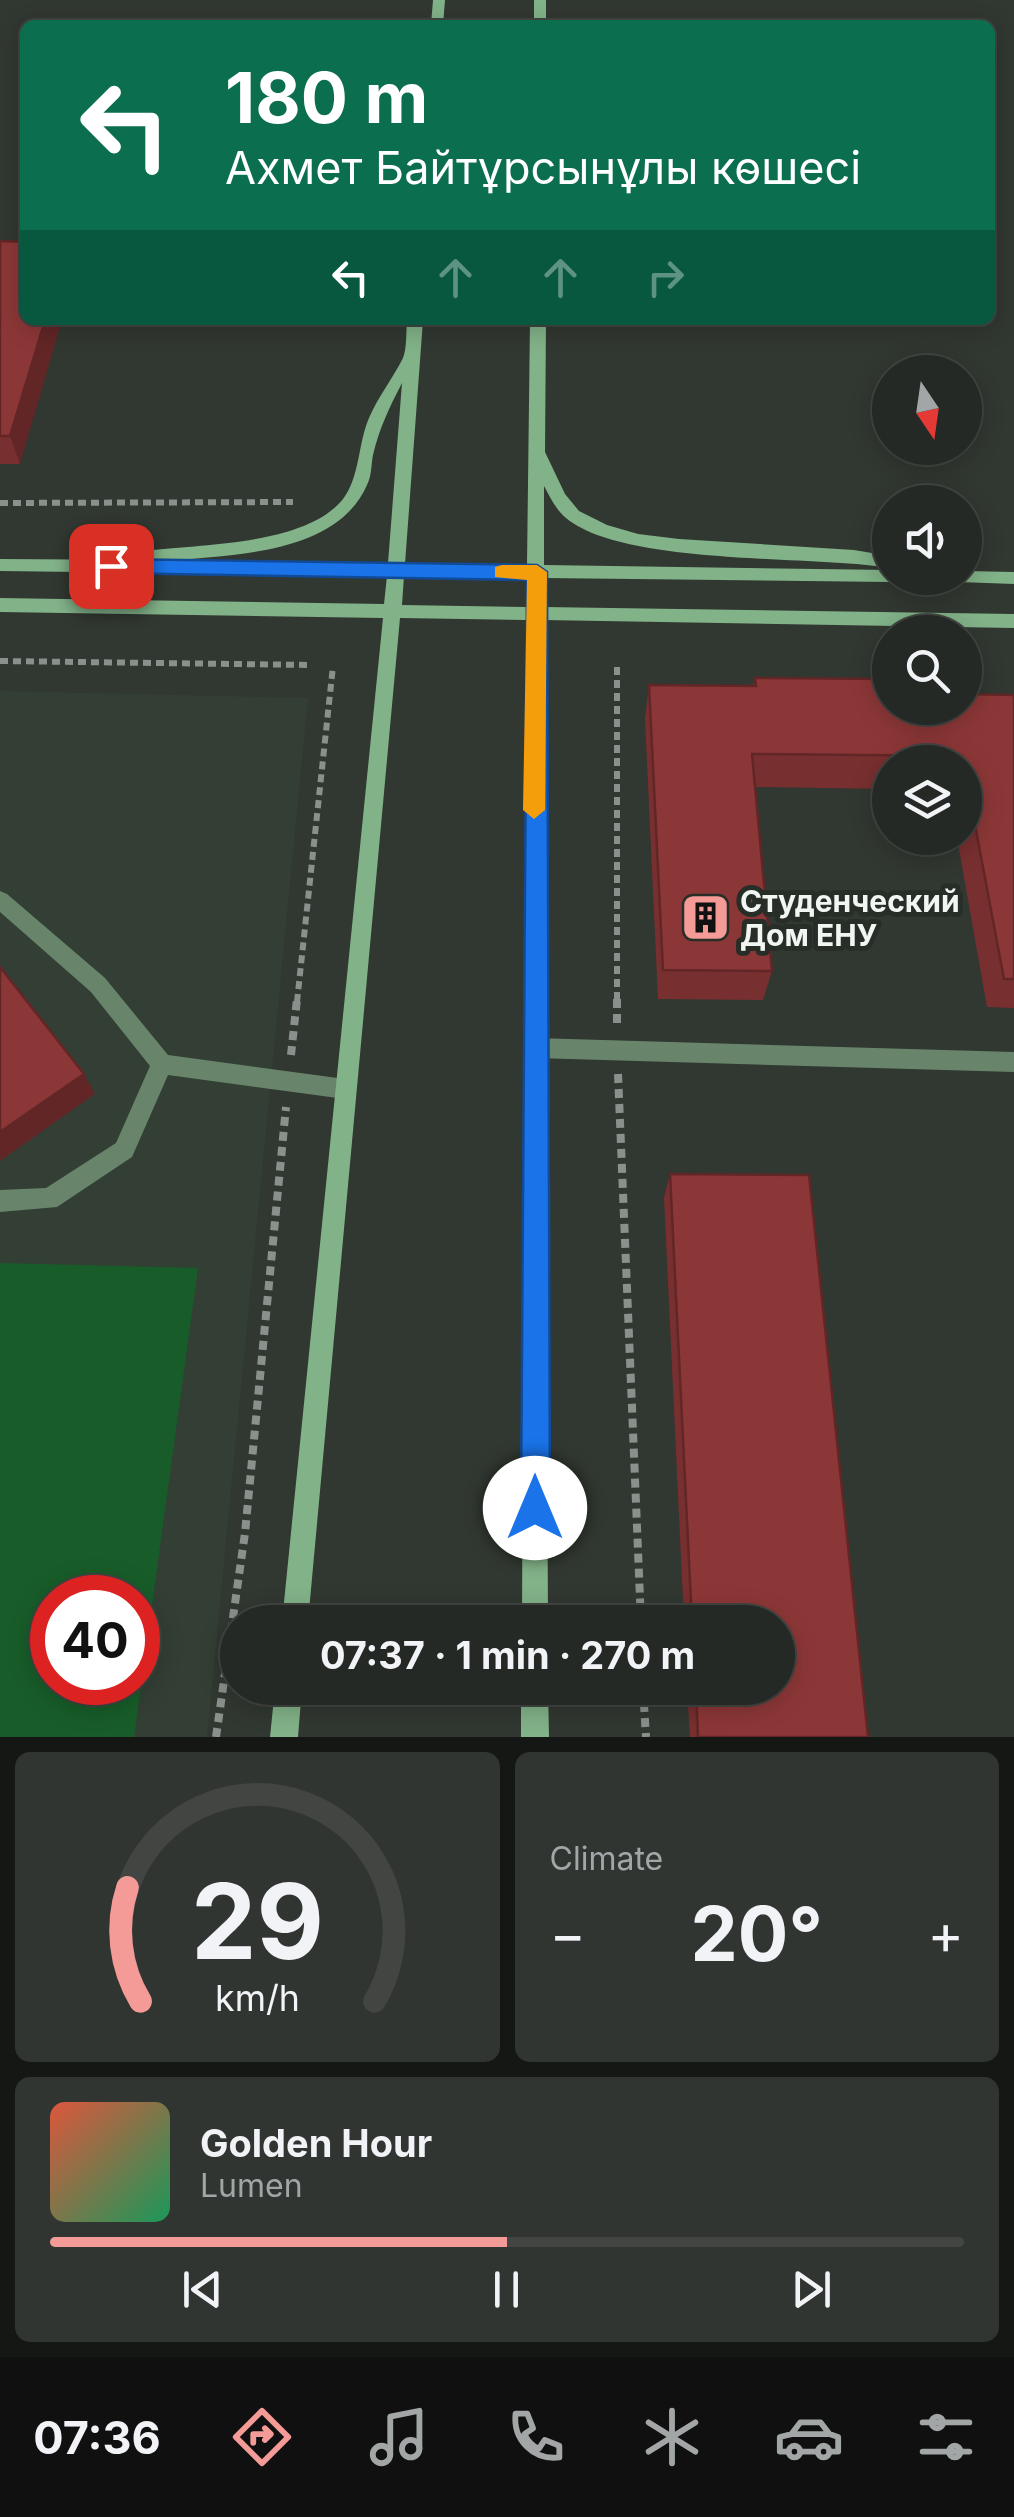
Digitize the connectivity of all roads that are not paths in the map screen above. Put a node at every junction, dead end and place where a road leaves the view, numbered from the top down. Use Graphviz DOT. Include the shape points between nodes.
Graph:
graph roads {
  1 [pos="415,325"];
  2 [pos="538,325"];
  3 [pos="412,356"];
  4 [pos="538,454"];
  5 [pos="872,559"];
  6 [pos="0,565"];
  7 [pos="76,566"];
  8 [pos="396,570"];
  9 [pos="537,572"];
  10 [pos="872,576"];
  11 [pos="982,577"];
  12 [pos="1014,578"];
  13 [pos="0,605"];
  14 [pos="390,611"];
  15 [pos="535,613"];
  16 [pos="1014,621"];
  17 [pos="0,900"];
  18 [pos="534,1048"];
  19 [pos="1014,1062"];
  20 [pos="162,1064"];
  21 [pos="344,1090"];
  22 [pos="0,1201"];
  23 [pos="297,1605"];
  24 [pos="535,1605"];
  25 [pos="287,1705"];
  26 [pos="536,1705"];
  27 [pos="284,1737"];
  28 [pos="536,1737"];
  1 -- 3 [label="street"];
  2 -- 4 [label="street"];
  3 -- 7 [label="street" via="383,400 351,503 330,523 235,546"];
  3 -- 8 [label="street"];
  4 -- 5 [label="street" via="571,514 616,534 659,544"];
  4 -- 9 [label="street"];
  6 -- 7 [label="street"];
  7 -- 8 [label="street"];
  8 -- 9 [label="street"];
  8 -- 14 [label="street"];
  9 -- 10 [label="street"];
  9 -- 15 [label="street"];
  11 -- 12 [label="street"];
  13 -- 14 [label="street"];
  14 -- 15 [label="street"];
  14 -- 21 [label="street"];
  15 -- 16 [label="street"];
  15 -- 18 [label="street"];
  17 -- 20 [label="lane" via="98,985"];
  18 -- 19 [label="lane"];
  18 -- 24 [label="street"];
  20 -- 21 [label="lane"];
  20 -- 22 [label="lane" via="124,1150 49,1198"];
  21 -- 23 [label="street"];
  25 -- 27 [label="street"];
  26 -- 28 [label="street"];
}
